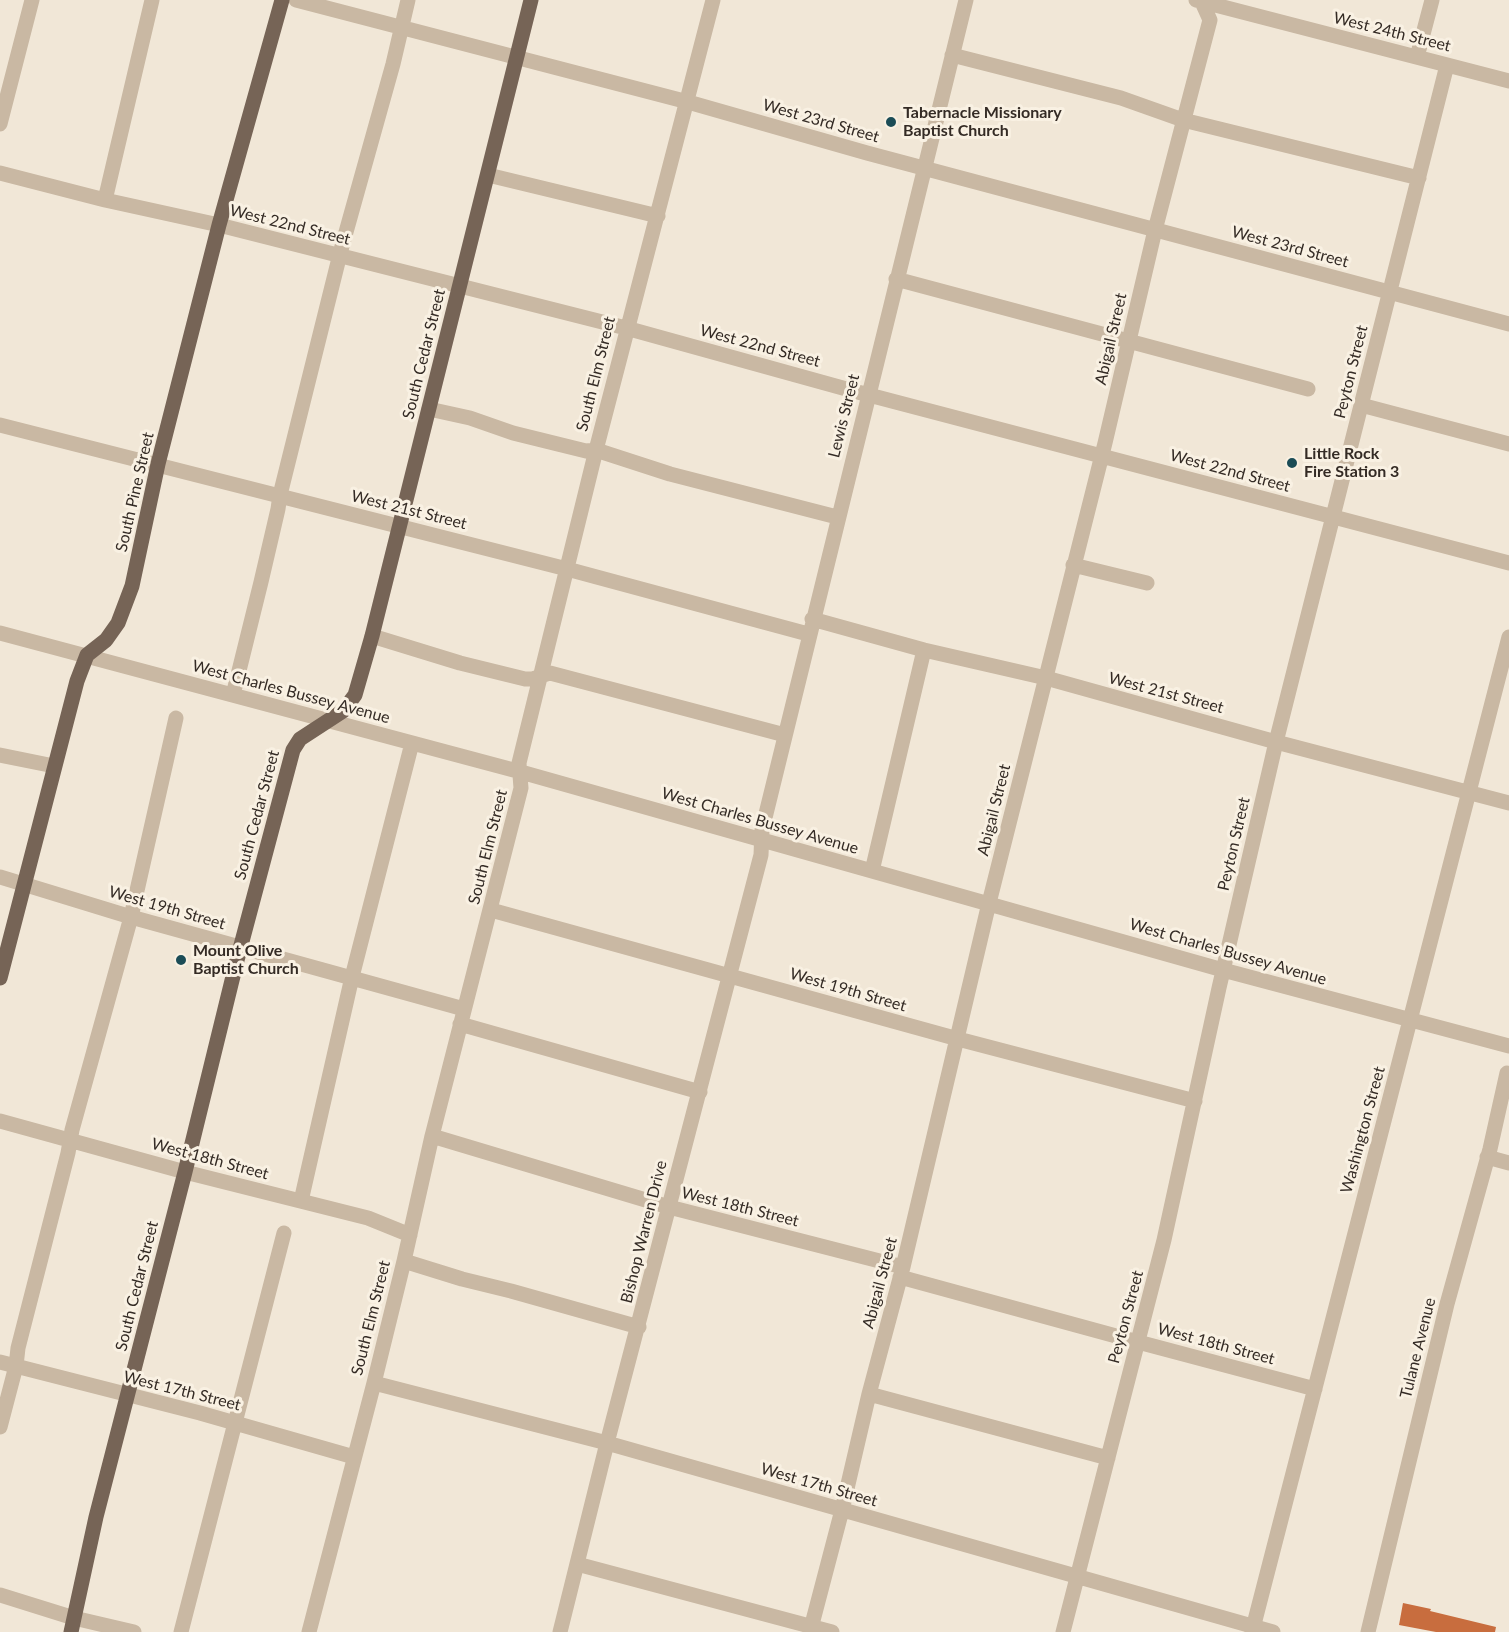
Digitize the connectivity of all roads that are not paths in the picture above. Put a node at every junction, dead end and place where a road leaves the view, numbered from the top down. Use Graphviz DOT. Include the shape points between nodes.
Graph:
graph roads {
  1 [pos="32,0"];
  2 [pos="152,0"];
  3 [pos="282,0"];
  4 [pos="296,0"];
  5 [pos="408,0"];
  6 [pos="531,0"];
  7 [pos="713,0"];
  8 [pos="966,0"];
  9 [pos="1199,0"];
  10 [pos="1432,0"];
  11 [pos="402,27"];
  12 [pos="952,55"];
  13 [pos="517,57"];
  14 [pos="1417,57"];
  15 [pos="1447,65"];
  16 [pos="1509,81"];
  17 [pos="688,102"];
  18 [pos="1183,120"];
  19 [pos="0,124"];
  20 [pos="924,167"];
  21 [pos="0,173"];
  22 [pos="488,174"];
  23 [pos="1419,178"];
  24 [pos="105,200"];
  25 [pos="658,216"];
  26 [pos="219,225"];
  27 [pos="1155,230"];
  28 [pos="340,256"];
  29 [pos="896,279"];
  30 [pos="459,287"];
  31 [pos="1390,292"];
  32 [pos="1509,324"];
  33 [pos="626,328"];
  34 [pos="1129,342"];
  35 [pos="1308,389"];
  36 [pos="868,394"];
  37 [pos="1361,405"];
  38 [pos="429,409"];
  39 [pos="0,425"];
  40 [pos="1509,444"];
  41 [pos="596,450"];
  42 [pos="1101,455"];
  43 [pos="159,464"];
  44 [pos="280,495"];
  45 [pos="837,517"];
  46 [pos="1333,517"];
  47 [pos="399,527"];
  48 [pos="1509,563"];
  49 [pos="1073,565"];
  50 [pos="567,569"];
  51 [pos="1147,583"];
  52 [pos="812,619"];
  53 [pos="0,633"];
  54 [pos="808,634"];
  55 [pos="372,636"];
  56 [pos="1509,637"];
  57 [pos="924,650"];
  58 [pos="87,655"];
  59 [pos="542,676"];
  60 [pos="1046,678"];
  61 [pos="233,695"];
  62 [pos="176,718"];
  63 [pos="330,720"];
  64 [pos="785,735"];
  65 [pos="1276,742"];
  66 [pos="412,743"];
  67 [pos="0,755"];
  68 [pos="54,766"];
  69 [pos="521,772"];
  70 [pos="1469,792"];
  71 [pos="1509,803"];
  72 [pos="763,842"];
  73 [pos="872,871"];
  74 [pos="0,877"];
  75 [pos="24,884"];
  76 [pos="989,903"];
  77 [pos="491,910"];
  78 [pos="131,917"];
  79 [pos="240,948"];
  80 [pos="1223,970"];
  81 [pos="730,976"];
  82 [pos="352,977"];
  83 [pos="0,978"];
  84 [pos="464,1009"];
  85 [pos="1411,1021"];
  86 [pos="460,1024"];
  87 [pos="958,1039"];
  88 [pos="1509,1046"];
  89 [pos="1507,1073"];
  90 [pos="700,1092"];
  91 [pos="1195,1101"];
  92 [pos="0,1121"];
  93 [pos="432,1137"];
  94 [pos="69,1140"];
  95 [pos="1487,1157"];
  96 [pos="1509,1163"];
  97 [pos="185,1172"];
  98 [pos="301,1201"];
  99 [pos="669,1207"];
  100 [pos="284,1233"];
  101 [pos="410,1235"];
  102 [pos="404,1261"];
  103 [pos="902,1272"];
  104 [pos="639,1327"];
  105 [pos="1138,1342"];
  106 [pos="0,1362"];
  107 [pos="16,1366"];
  108 [pos="374,1383"];
  109 [pos="1315,1389"];
  110 [pos="869,1394"];
  111 [pos="127,1395"];
  112 [pos="235,1423"];
  113 [pos="0,1427"];
  114 [pos="607,1443"];
  115 [pos="354,1457"];
  116 [pos="1108,1458"];
  117 [pos="842,1510"];
  118 [pos="577,1564"];
  119 [pos="1077,1576"];
  120 [pos="0,1595"];
  121 [pos="72,1625"];
  122 [pos="1253,1628"];
  123 [pos="810,1629"];
  124 [pos="134,1632"];
  125 [pos="181,1632"];
  126 [pos="309,1632"];
  127 [pos="560,1632"];
  128 [pos="832,1632"];
  129 [pos="1063,1632"];
  130 [pos="1273,1632"];
  131 [pos="1368,1632"];
  1 -- 19 [label="street"];
  2 -- 24 [label="street"];
  3 -- 26 [label="main road, South Pine Street"];
  4 -- 11 [label="street, West 23rd Street"];
  5 -- 11 [label="street"];
  6 -- 13 [label="main road, South Cedar Street"];
  7 -- 17 [label="street, South Elm Street"];
  8 -- 12 [label="street, Lewis Street"];
  9 -- 14 [label="street, West 24th Street"];
  9 -- 18 [label="street, Abigail Street" via="1210,20"];
  10 -- 14 [label="street"];
  11 -- 13 [label="street, West 23rd Street"];
  11 -- 28 [label="street"];
  12 -- 18 [label="street" via="1121,98"];
  12 -- 20 [label="street, Lewis Street"];
  13 -- 17 [label="street, West 23rd Street"];
  13 -- 22 [label="main road, South Cedar Street"];
  14 -- 15 [label="street, West 24th Street"];
  15 -- 16 [label="street, West 24th Street"];
  15 -- 23 [label="street, Peyton Street"];
  17 -- 20 [label="street, West 23rd Street"];
  17 -- 25 [label="street, South Elm Street"];
  18 -- 23 [label="street"];
  18 -- 27 [label="street, Abigail Street"];
  20 -- 27 [label="street, West 23rd Street"];
  20 -- 29 [label="street, Lewis Street"];
  21 -- 24 [label="street, West 22nd Street"];
  22 -- 25 [label="street"];
  22 -- 30 [label="main road, South Cedar Street"];
  23 -- 31 [label="street, Peyton Street"];
  24 -- 26 [label="street, West 22nd Street"];
  25 -- 33 [label="street, South Elm Street"];
  26 -- 28 [label="street, West 22nd Street"];
  26 -- 43 [label="main road, South Pine Street"];
  27 -- 31 [label="street, West 23rd Street"];
  27 -- 34 [label="street, Abigail Street"];
  28 -- 30 [label="street, West 22nd Street"];
  28 -- 44 [label="street"];
  29 -- 34 [label="street"];
  29 -- 36 [label="street, Lewis Street"];
  30 -- 33 [label="street, West 22nd Street"];
  30 -- 38 [label="main road, South Cedar Street"];
  31 -- 32 [label="street, West 23rd Street"];
  31 -- 37 [label="street, Peyton Street"];
  33 -- 36 [label="street, West 22nd Street"];
  33 -- 41 [label="street, South Elm Street"];
  34 -- 35 [label="street"];
  34 -- 42 [label="street, Abigail Street"];
  36 -- 42 [label="street, West 22nd Street"];
  36 -- 45 [label="street, Lewis Street"];
  37 -- 40 [label="street"];
  37 -- 46 [label="street, Peyton Street"];
  38 -- 41 [label="street" via="586,451"];
  38 -- 47 [label="main road, South Cedar Street"];
  39 -- 43 [label="street, West 21st Street"];
  41 -- 45 [label="street" via="670,474"];
  41 -- 50 [label="street, South Elm Street"];
  42 -- 46 [label="street, West 22nd Street"];
  42 -- 49 [label="street, Abigail Street"];
  43 -- 44 [label="street, West 21st Street"];
  43 -- 58 [label="main road, South Pine Street" via="127,602 115,629"];
  44 -- 47 [label="street, West 21st Street"];
  44 -- 61 [label="street"];
  45 -- 52 [label="street, Lewis Street"];
  46 -- 48 [label="street, West 22nd Street"];
  46 -- 65 [label="street, Peyton Street"];
  47 -- 50 [label="street, West 21st Street"];
  47 -- 55 [label="main road, South Cedar Street"];
  49 -- 51 [label="street"];
  49 -- 60 [label="street, Abigail Street"];
  50 -- 54 [label="street, West 21st Street"];
  50 -- 59 [label="street, South Elm Street"];
  52 -- 54 [label="street, Lewis Street"];
  52 -- 57 [label="street, West 21st Street"];
  53 -- 58 [label="street, West Charles Bussey Avenue"];
  54 -- 64 [label="street, Lewis Street"];
  55 -- 59 [label="street" via="525,679"];
  55 -- 63 [label="main road, South Cedar Street" via="355,695"];
  56 -- 70 [label="street, Washington Street"];
  57 -- 60 [label="street, West 21st Street"];
  57 -- 73 [label="street"];
  58 -- 61 [label="street, West Charles Bussey Avenue"];
  58 -- 68 [label="main road, South Pine Street"];
  59 -- 64 [label="street" via="550,673"];
  59 -- 69 [label="street, South Elm Street" via="519,762"];
  60 -- 65 [label="street, West 21st Street"];
  60 -- 76 [label="street, Abigail Street"];
  61 -- 63 [label="street, West Charles Bussey Avenue"];
  62 -- 78 [label="street"];
  63 -- 66 [label="street, West Charles Bussey Avenue"];
  63 -- 79 [label="main road, South Cedar Street" via="300,739 293,750"];
  64 -- 72 [label="street, Lewis Street" via="762,830"];
  65 -- 70 [label="street, West 21st Street"];
  65 -- 80 [label="street, Peyton Street"];
  66 -- 69 [label="street, West Charles Bussey Avenue"];
  66 -- 82 [label="street"];
  67 -- 68 [label="street"];
  68 -- 75 [label="main road, South Pine Street"];
  69 -- 72 [label="street, West Charles Bussey Avenue"];
  69 -- 77 [label="street, South Elm Street" via="521,788"];
  70 -- 71 [label="street, West 21st Street"];
  70 -- 85 [label="street, Washington Street"];
  72 -- 73 [label="street, West Charles Bussey Avenue"];
  72 -- 81 [label="street, Bishop Warren Drive"];
  73 -- 76 [label="street, West Charles Bussey Avenue"];
  74 -- 75 [label="street, West 19th Street"];
  75 -- 78 [label="street, West 19th Street"];
  75 -- 83 [label="main road, South Pine Street"];
  76 -- 80 [label="street, West Charles Bussey Avenue"];
  76 -- 87 [label="street, Abigail Street"];
  77 -- 81 [label="street, West 19th Street"];
  77 -- 84 [label="street, South Elm Street"];
  78 -- 79 [label="street, West 19th Street"];
  78 -- 94 [label="street"];
  79 -- 82 [label="street, West 19th Street"];
  79 -- 97 [label="main road, South Cedar Street"];
  80 -- 85 [label="street, West Charles Bussey Avenue"];
  80 -- 91 [label="street, Peyton Street"];
  81 -- 87 [label="street, West 19th Street"];
  81 -- 90 [label="street, Bishop Warren Drive"];
  82 -- 84 [label="street, West 19th Street"];
  82 -- 98 [label="street"];
  84 -- 86 [label="street, South Elm Street"];
  85 -- 88 [label="street, West Charles Bussey Avenue"];
  85 -- 109 [label="street, Washington Street"];
  86 -- 90 [label="street"];
  86 -- 93 [label="street, South Elm Street"];
  87 -- 91 [label="street, West 19th Street"];
  87 -- 103 [label="street, Abigail Street"];
  89 -- 95 [label="street, Tulane Avenue"];
  90 -- 99 [label="street, Bishop Warren Drive"];
  91 -- 105 [label="street, Peyton Street"];
  92 -- 94 [label="street, West 18th Street"];
  93 -- 99 [label="street, West 18th Street"];
  93 -- 101 [label="street, South Elm Street"];
  94 -- 97 [label="street, West 18th Street"];
  94 -- 107 [label="street"];
  95 -- 96 [label="street"];
  95 -- 131 [label="street, Tulane Avenue" via="1447,1304"];
  97 -- 98 [label="street, West 18th Street"];
  97 -- 111 [label="main road, South Cedar Street"];
  98 -- 101 [label="street, West 18th Street" via="368,1218"];
  99 -- 103 [label="street, West 18th Street"];
  99 -- 104 [label="street, Bishop Warren Drive"];
  100 -- 112 [label="street"];
  101 -- 102 [label="street, South Elm Street"];
  102 -- 104 [label="street"];
  102 -- 108 [label="street, South Elm Street"];
  103 -- 105 [label="street, West 18th Street"];
  103 -- 110 [label="street, Abigail Street"];
  104 -- 114 [label="street, Bishop Warren Drive"];
  105 -- 109 [label="street, West 18th Street"];
  105 -- 116 [label="street, Peyton Street"];
  106 -- 107 [label="street, West 17th Street"];
  107 -- 111 [label="street, West 17th Street"];
  107 -- 113 [label="street"];
  108 -- 114 [label="street, West 17th Street"];
  108 -- 115 [label="street, South Elm Street"];
  109 -- 122 [label="street, Washington Street"];
  110 -- 116 [label="street"];
  110 -- 117 [label="street, Abigail Street"];
  111 -- 112 [label="street, West 17th Street"];
  111 -- 121 [label="main road, South Cedar Street"];
  112 -- 115 [label="street, West 17th Street"];
  112 -- 125 [label="street"];
  114 -- 117 [label="street, West 17th Street"];
  114 -- 118 [label="street, Bishop Warren Drive"];
  115 -- 126 [label="street, South Elm Street"];
  116 -- 119 [label="street, Peyton Street"];
  117 -- 119 [label="street, West 17th Street"];
  117 -- 123 [label="street, Abigail Street"];
  118 -- 123 [label="street"];
  118 -- 127 [label="street, Bishop Warren Drive"];
  119 -- 122 [label="street, West 17th Street"];
  119 -- 129 [label="street, Peyton Street"];
  120 -- 121 [label="street"];
  121 -- 124 [label="street"];
  122 -- 130 [label="street, West 17th Street"];
  123 -- 128 [label="street"];
}
